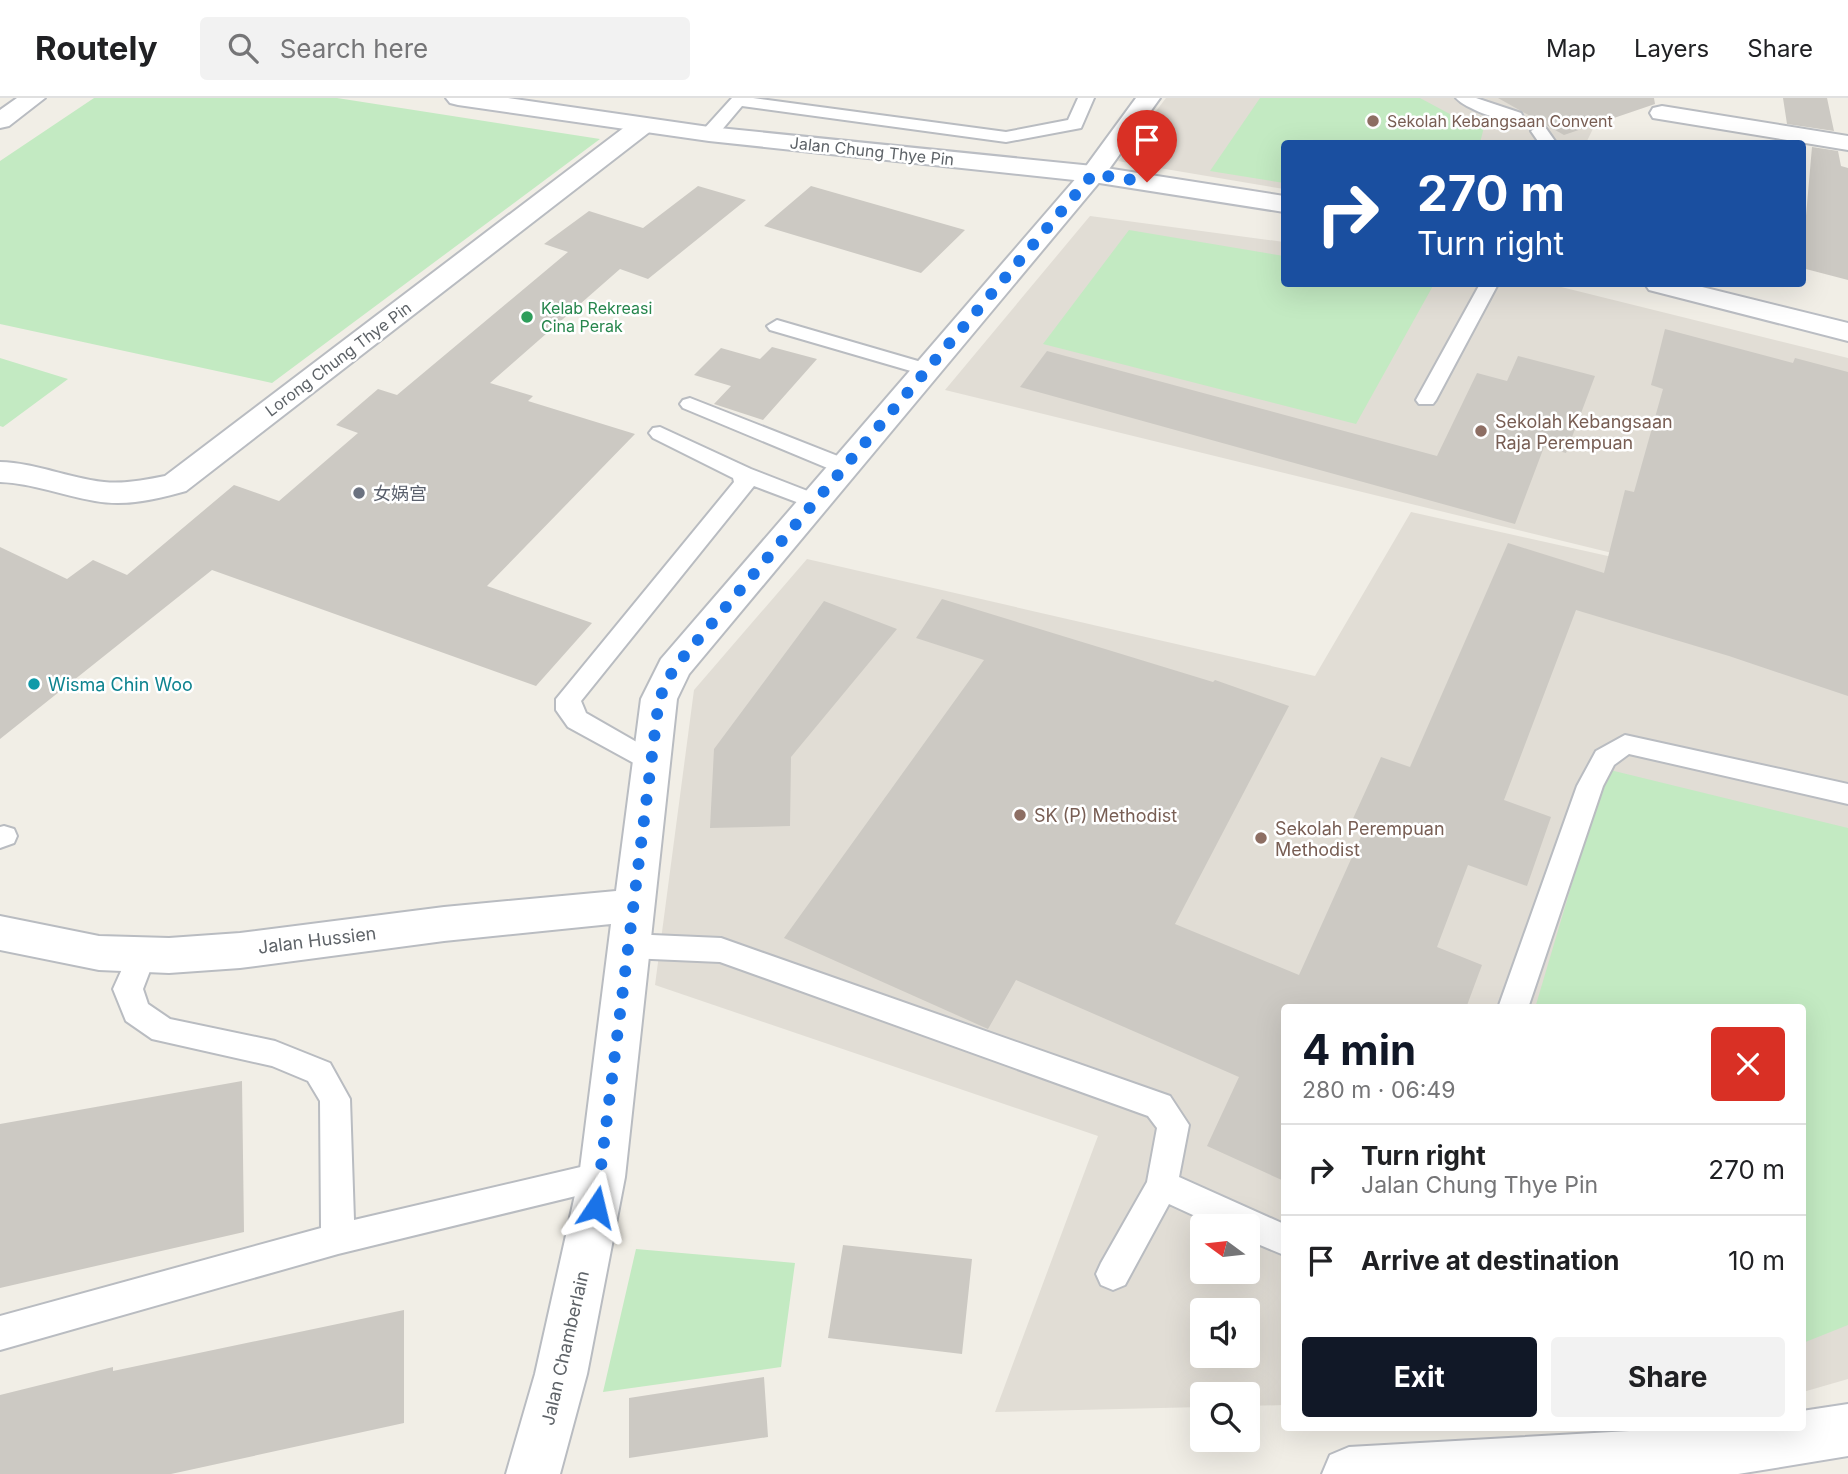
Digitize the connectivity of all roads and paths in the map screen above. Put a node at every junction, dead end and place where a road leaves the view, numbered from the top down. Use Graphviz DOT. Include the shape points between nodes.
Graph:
graph roads {
  1 [pos="458,98"];
  2 [pos="1086,98"];
  3 [pos="1148,98"];
  4 [pos="1464,98"];
  5 [pos="741,100"];
  6 [pos="508,102"];
  7 [pos="1662,113"];
  8 [pos="1515,117"];
  9 [pos="643,125"];
  10 [pos="709,134"];
  11 [pos="1848,143"];
  12 [pos="1093,174"];
  13 [pos="1281,204"];
  14 [pos="1487,287"];
  15 [pos="1671,287"];
  16 [pos="777,326"];
  17 [pos="1848,332"];
  18 [pos="928,370"];
  19 [pos="1426,400"];
  20 [pos="690,404"];
  21 [pos="660,433"];
  22 [pos="845,467"];
  23 [pos="0,472"];
  24 [pos="743,474"];
  25 [pos="815,502"];
  26 [pos="652,763"];
  27 [pos="1848,794"];
  28 [pos="632,926"];
  29 [pos="0,933"];
  30 [pos="142,955"];
  31 [pos="1514,1004"];
  32 [pos="602,1177"];
  33 [pos="1162,1185"];
  34 [pos="1281,1239"];
  35 [pos="338,1240"];
  36 [pos="1113,1274"];
  37 [pos="0,1333"];
  38 [pos="1848,1430"];
  39 [pos="533,1474"];
  40 [pos="1349,1474"];
  1 -- 6 [label="street, Jalan Chung Thye Pin"];
  2 -- 5 [label="lane" via="1075,124 1006,136"];
  3 -- 12 [label="street, Jalan Chamberlain"];
  4 -- 8 [label="lane"];
  5 -- 10 [label="lane"];
  6 -- 9 [label="street, Jalan Chung Thye Pin"];
  7 -- 11 [label="street"];
  9 -- 10 [label="street, Jalan Chung Thye Pin"];
  9 -- 23 [label="street, Lorong Chung Thye Pin" via="175,484 136,493 96,491 18,471"];
  10 -- 12 [label="street, Jalan Chung Thye Pin"];
  12 -- 13 [label="street, Jalan Chung Thye Pin"];
  12 -- 18 [label="street, Jalan Chamberlain"];
  14 -- 19 [label="lane"];
  15 -- 17 [label="street"];
  16 -- 18 [label="lane"];
  18 -- 22 [label="street, Jalan Chamberlain"];
  20 -- 22 [label="lane"];
  21 -- 24 [label="lane"];
  22 -- 25 [label="street, Jalan Chamberlain"];
  24 -- 25 [label="lane"];
  24 -- 26 [label="lane" via="741,490 568,699 577,720"];
  25 -- 26 [label="street, Jalan Chamberlain" via="674,668 659,699"];
  26 -- 28 [label="street, Jalan Chamberlain"];
  27 -- 31 [label="lane" via="1625,744 1605,758 1590,786"];
  28 -- 30 [label="street, Jalan Hussien" via="526,914 231,951"];
  28 -- 32 [label="street, Jalan Chamberlain"];
  28 -- 33 [label="lane" via="721,950 1159,1106 1173,1125"];
  29 -- 30 [label="street, Jalan Hussien" via="100,953"];
  30 -- 35 [label="lane" via="128,989 136,1012 163,1030 275,1054 319,1072 335,1099"];
  32 -- 35 [label="lane"];
  32 -- 39 [label="street, Jalan Chamberlain" via="561,1374"];
  33 -- 34 [label="lane"];
  33 -- 36 [label="lane"];
  35 -- 37 [label="lane"];
  38 -- 40 [label="street" via="1705,1453"];
}
